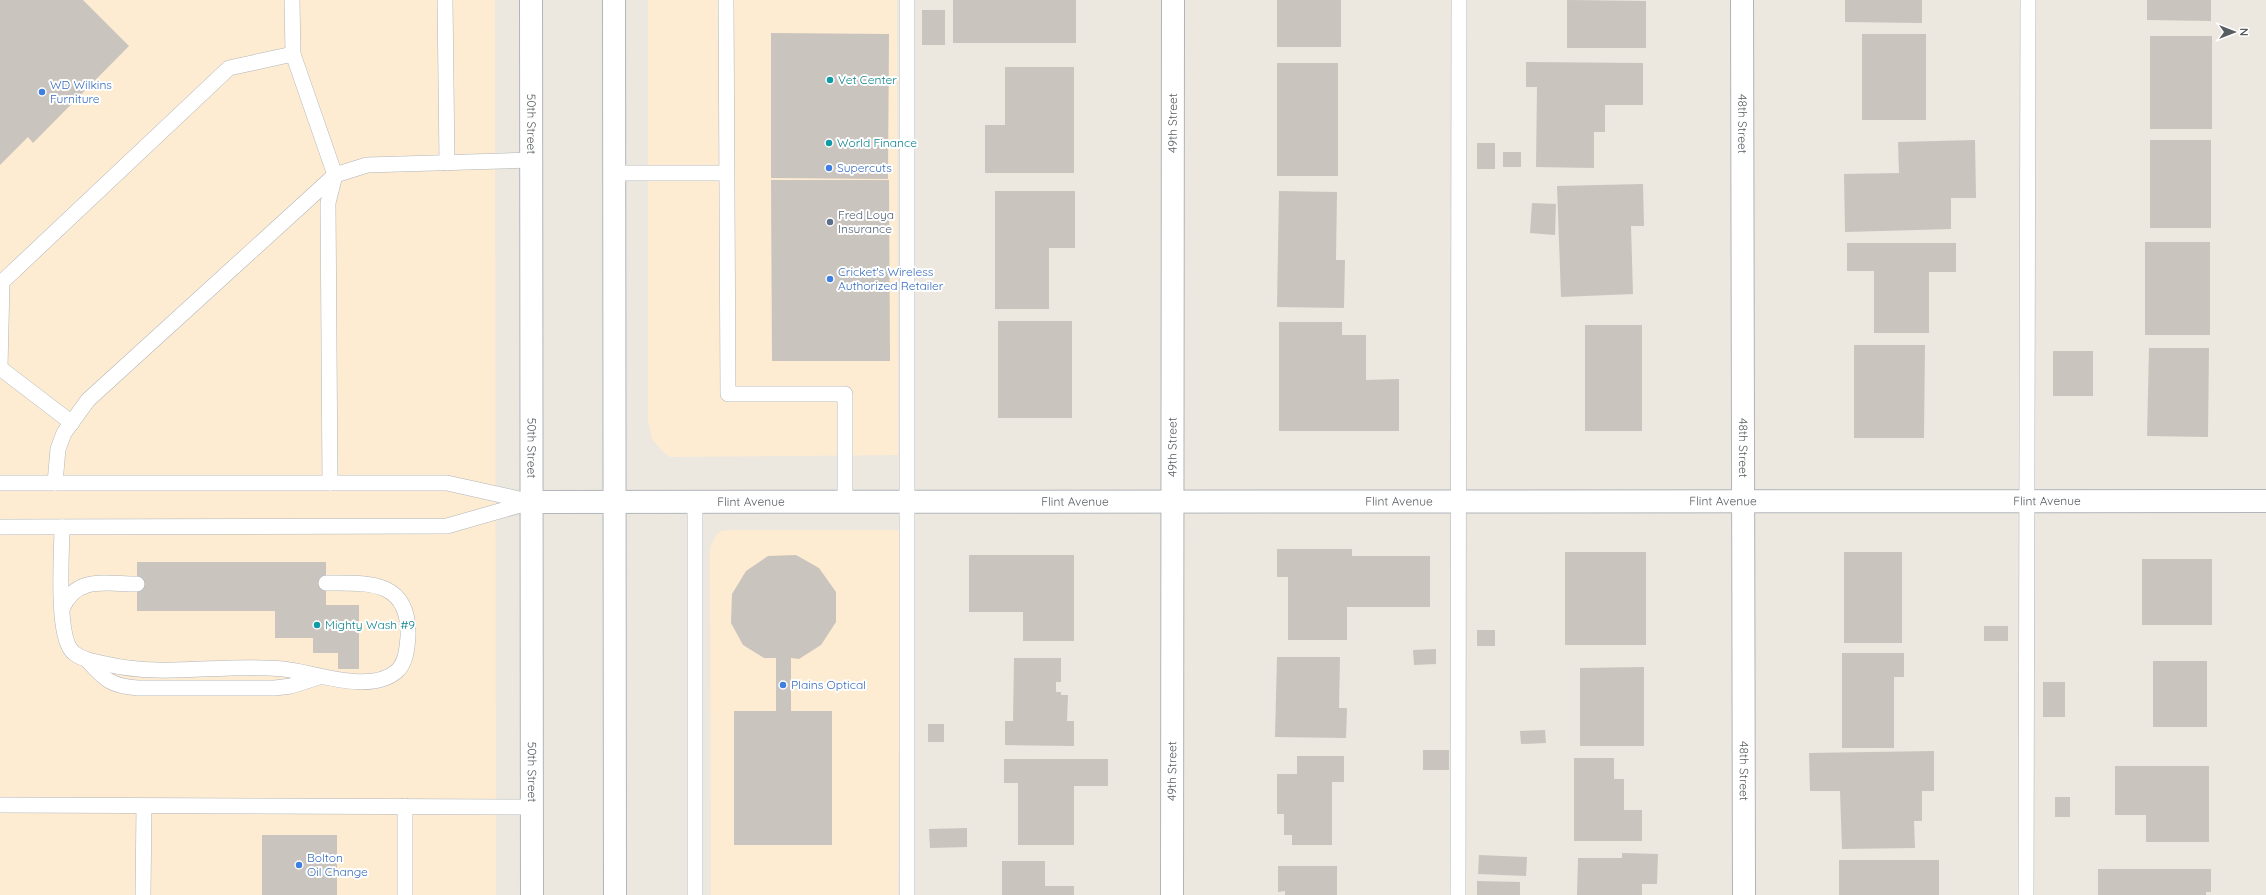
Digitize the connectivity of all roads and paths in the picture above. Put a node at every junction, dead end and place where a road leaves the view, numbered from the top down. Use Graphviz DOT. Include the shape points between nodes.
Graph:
graph roads {
  1 [pos="292,0"];
  2 [pos="445,0"];
  3 [pos="531,0"];
  4 [pos="614,0"];
  5 [pos="726,0"];
  6 [pos="906,0"];
  7 [pos="1173,0"];
  8 [pos="1459,0"];
  9 [pos="1742,0"];
  10 [pos="2028,0"];
  11 [pos="293,54"];
  12 [pos="531,160"];
  13 [pos="447,163"];
  14 [pos="614,173"];
  15 [pos="726,173"];
  16 [pos="335,175"];
  17 [pos="72,423"];
  18 [pos="0,483"];
  19 [pos="55,483"];
  20 [pos="330,483"];
  21 [pos="1173,500"];
  22 [pos="1458,500"];
  23 [pos="1745,500"];
  24 [pos="844,501"];
  25 [pos="906,501"];
  26 [pos="2026,501"];
  27 [pos="2266,501"];
  28 [pos="531,502"];
  29 [pos="614,502"];
  30 [pos="695,502"];
  31 [pos="0,527"];
  32 [pos="62,527"];
  33 [pos="326,583"];
  34 [pos="137,584"];
  35 [pos="62,610"];
  36 [pos="0,805"];
  37 [pos="144,806"];
  38 [pos="405,806"];
  39 [pos="532,807"];
  40 [pos="143,895"];
  41 [pos="404,895"];
  42 [pos="532,895"];
  43 [pos="615,895"];
  44 [pos="695,895"];
  45 [pos="906,895"];
  46 [pos="1172,895"];
  47 [pos="1458,895"];
  48 [pos="1744,895"];
  49 [pos="2026,895"];
  1 -- 11 [label="lane"];
  2 -- 13 [label="lane"];
  3 -- 12 [label="street, 50th Street"];
  4 -- 14 [label="street"];
  5 -- 15 [label="lane"];
  6 -- 25 [label="lane"];
  7 -- 21 [label="street, 49th Street"];
  8 -- 22 [label="lane"];
  9 -- 23 [label="street, 48th Street"];
  10 -- 26 [label="lane"];
  11 -- 16 [label="lane"];
  11 -- 17 [label="lane" via="229,68 2,282 0,368"];
  12 -- 13 [label="lane"];
  12 -- 28 [label="street, 50th Street"];
  13 -- 16 [label="lane" via="367,165"];
  14 -- 15 [label="lane"];
  14 -- 29 [label="street"];
  15 -- 24 [label="lane" via="728,394 844,394"];
  16 -- 17 [label="lane" via="88,400"];
  16 -- 20 [label="lane" via="328,203"];
  17 -- 19 [label="lane" via="64,433 58,449"];
  18 -- 19 [label="lane"];
  19 -- 20 [label="lane"];
  20 -- 28 [label="lane" via="447,483"];
  21 -- 22 [label="street, Flint Avenue"];
  21 -- 25 [label="street, Flint Avenue"];
  21 -- 46 [label="street, 49th Street"];
  22 -- 23 [label="street, Flint Avenue"];
  22 -- 47 [label="lane"];
  23 -- 26 [label="street, Flint Avenue"];
  23 -- 48 [label="street, 48th Street"];
  24 -- 25 [label="street, Flint Avenue"];
  24 -- 30 [label="street, Flint Avenue"];
  25 -- 45 [label="lane"];
  26 -- 27 [label="street, Flint Avenue"];
  26 -- 49 [label="lane"];
  28 -- 29 [label="street, Flint Avenue"];
  28 -- 32 [label="lane" via="447,526"];
  28 -- 39 [label="street, 50th Street"];
  29 -- 30 [label="street, Flint Avenue"];
  29 -- 43 [label="street"];
  30 -- 44 [label="lane"];
  31 -- 32 [label="lane"];
  32 -- 35 [label="lane"];
  33 -- 35 [label="lane" via="371,583 397,597 406,615 407,643 404,660 397,671 384,679 343,681 284,669 137,669 88,660 73,653 64,637"];
  34 -- 35 [label="lane" via="80,586 67,596"];
  36 -- 37 [label="lane"];
  37 -- 38 [label="lane"];
  37 -- 40 [label="lane"];
  38 -- 39 [label="lane"];
  38 -- 41 [label="lane"];
  39 -- 42 [label="street, 50th Street"];
}
